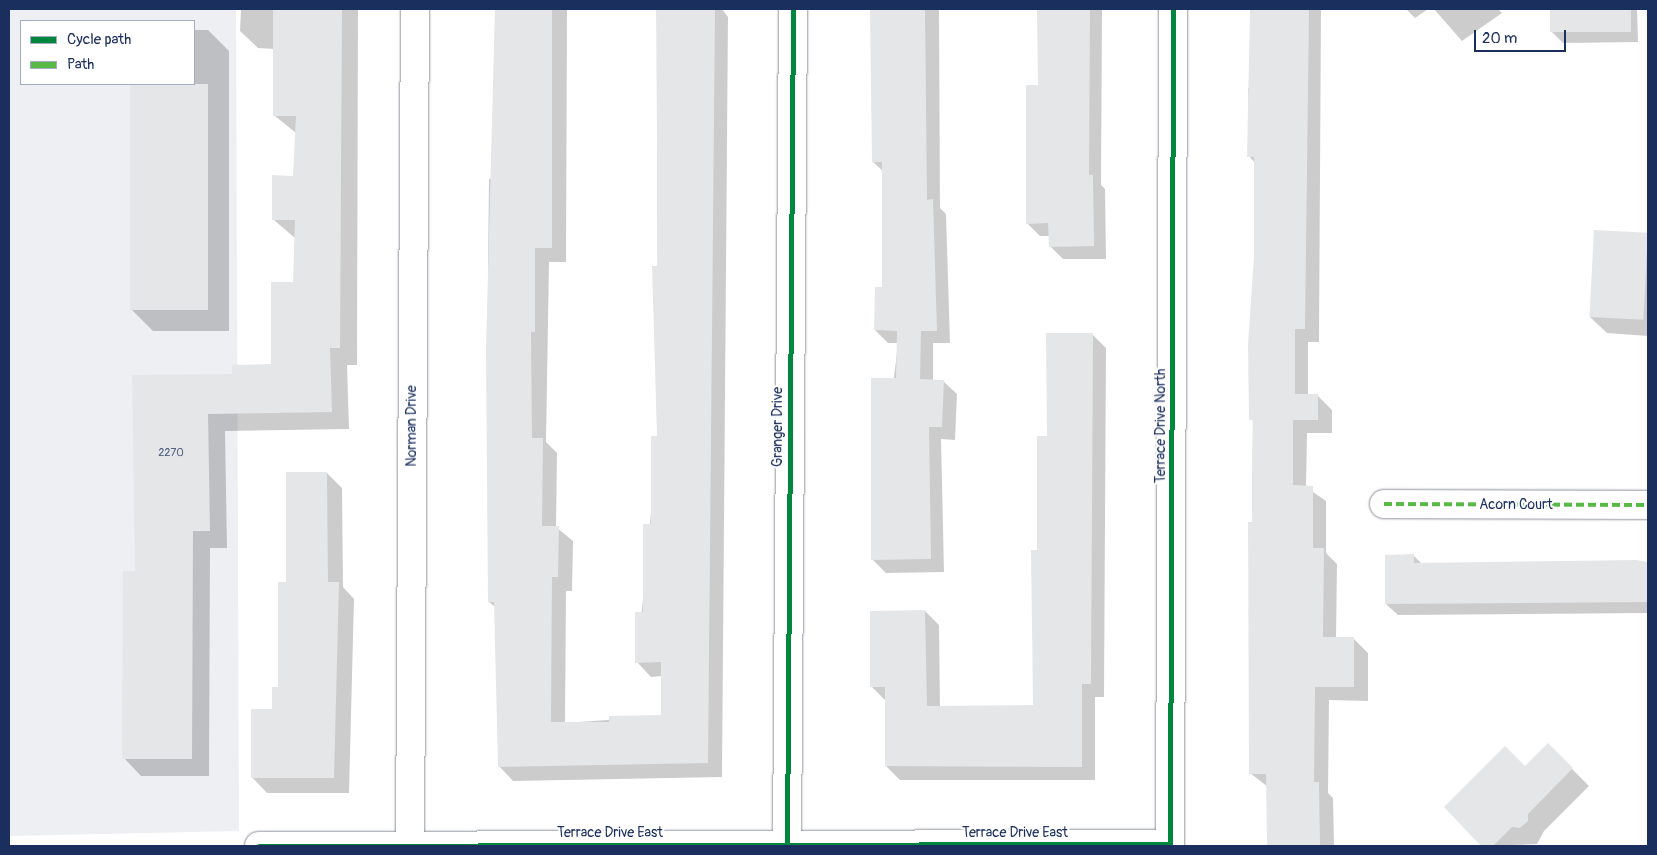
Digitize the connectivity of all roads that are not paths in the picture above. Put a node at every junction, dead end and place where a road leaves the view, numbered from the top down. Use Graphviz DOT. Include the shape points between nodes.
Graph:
graph roads {
  1 [pos="415,9"];
  2 [pos="793,9"];
  3 [pos="1173,9"];
  4 [pos="1384,504"];
  5 [pos="1648,505"];
  6 [pos="410,843"];
  7 [pos="1170,844"];
  8 [pos="259,846"];
  9 [pos="787,846"];
  1 -- 6 [label="street, Norman Drive"];
  2 -- 9 [label="street, Granger Drive"];
  3 -- 7 [label="street, Terrace Drive North"];
  4 -- 5 [label="street, Acorn Court"];
  6 -- 8 [label="street, Terrace Drive East"];
  6 -- 9 [label="street, Terrace Drive East"];
  7 -- 9 [label="street, Terrace Drive East"];
}
